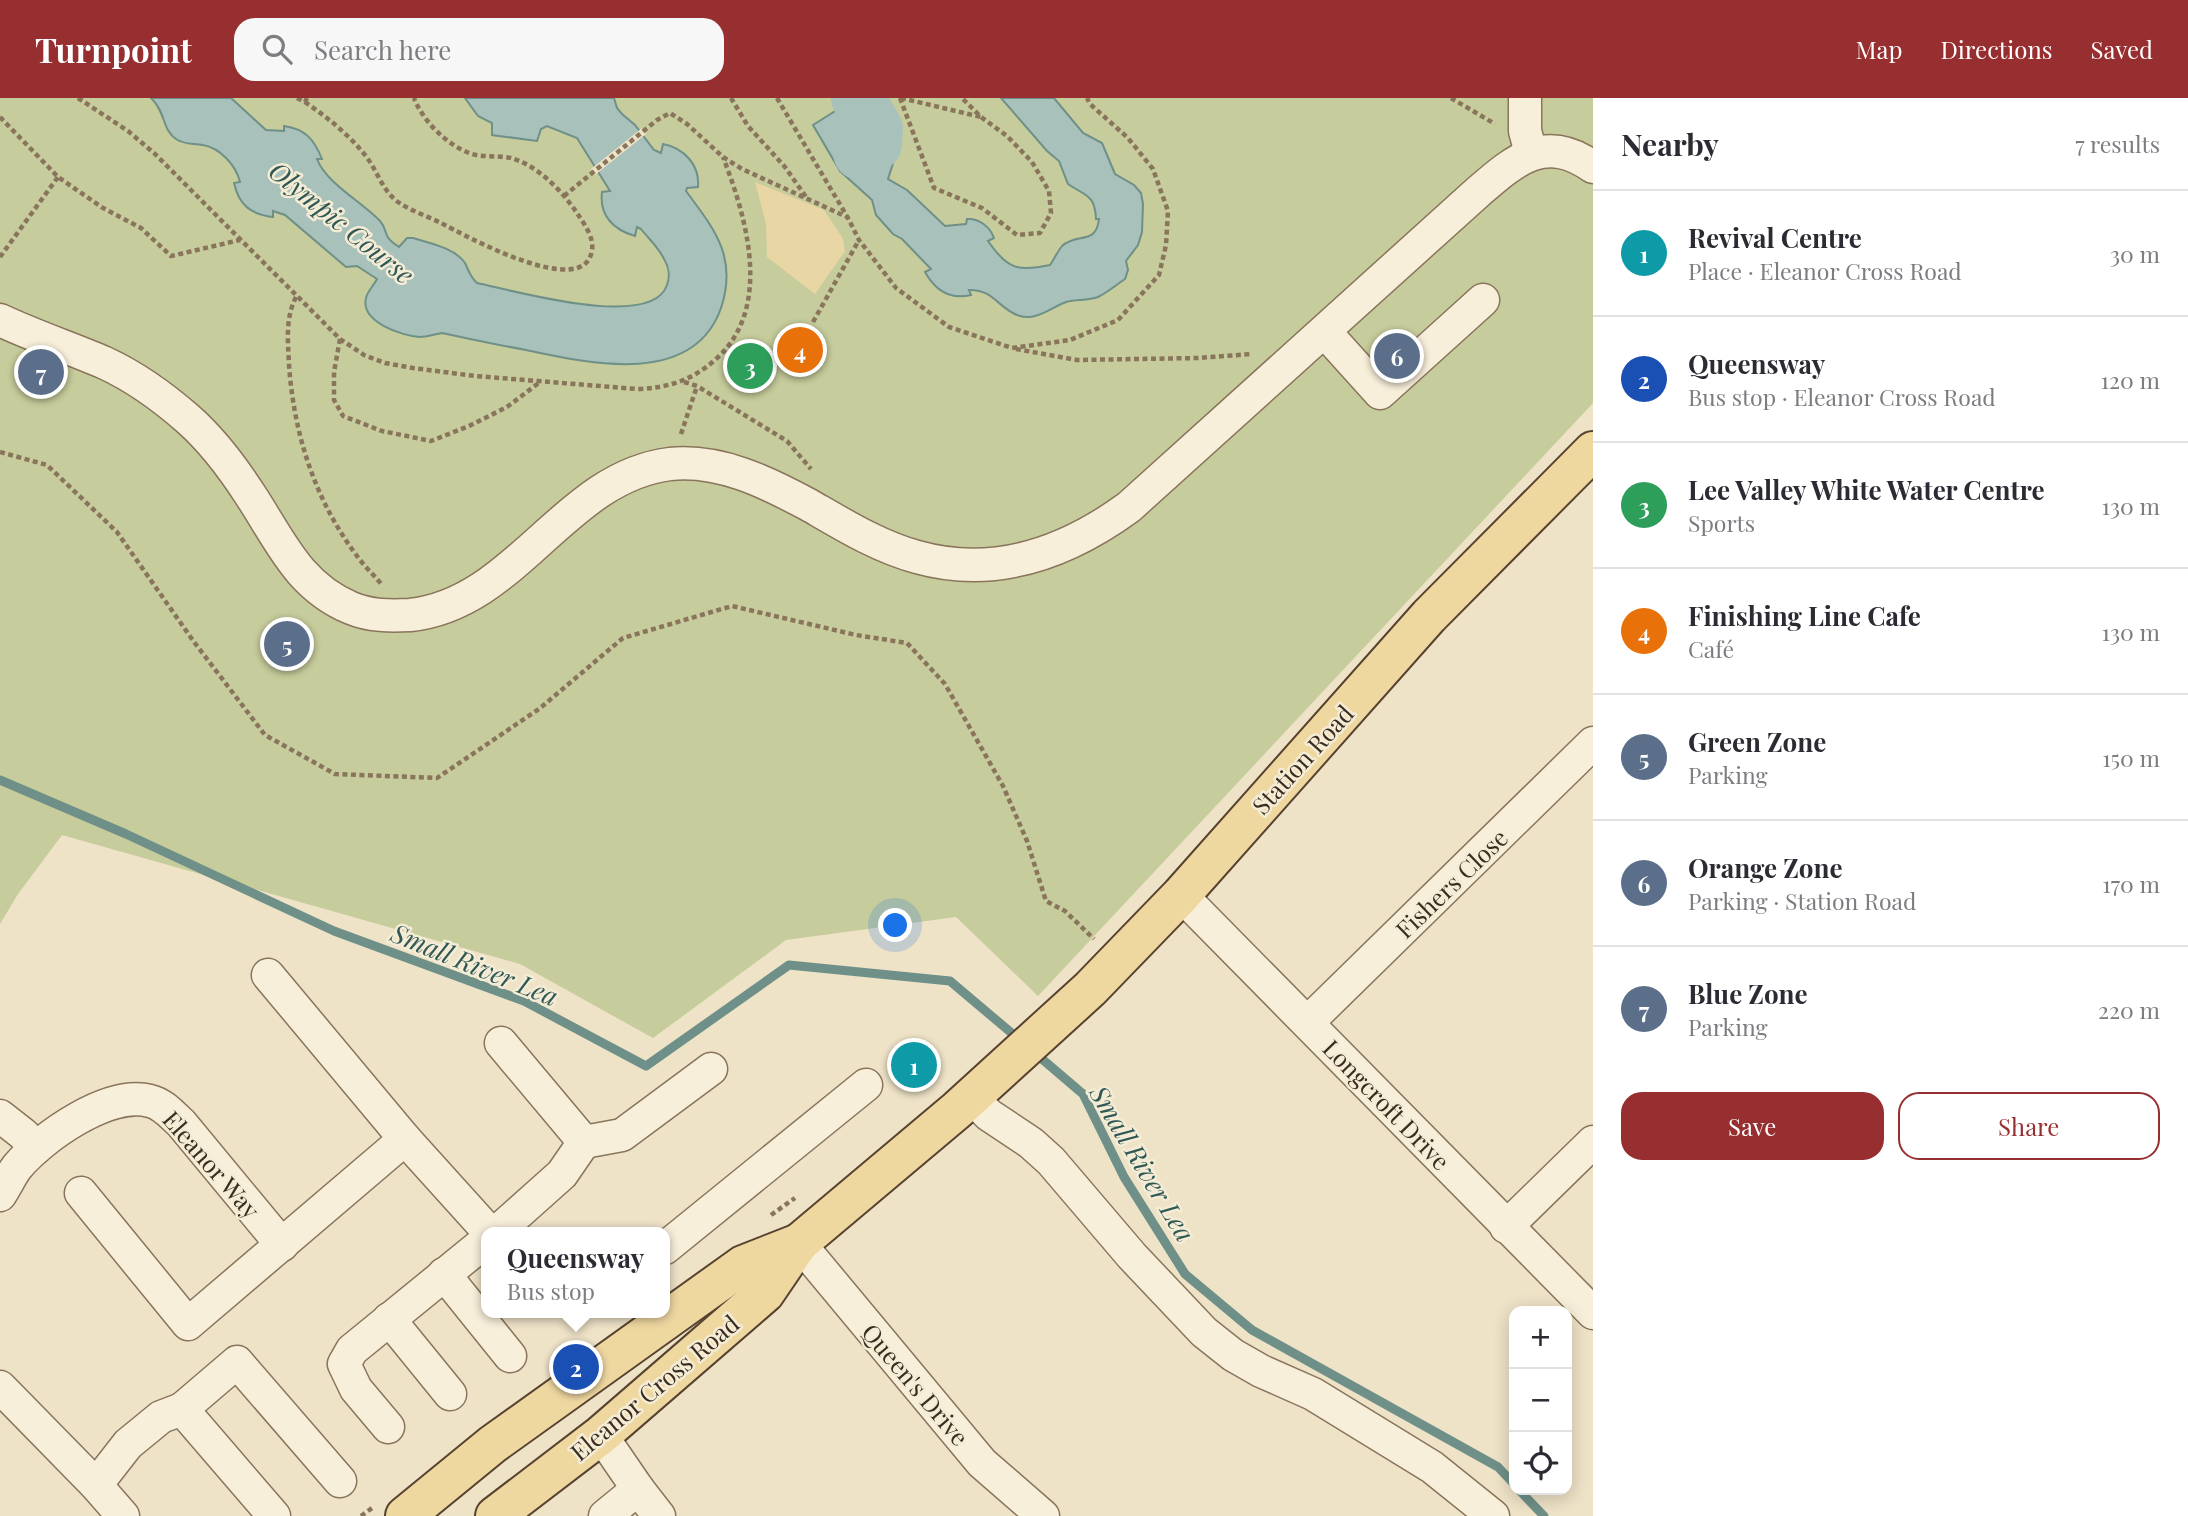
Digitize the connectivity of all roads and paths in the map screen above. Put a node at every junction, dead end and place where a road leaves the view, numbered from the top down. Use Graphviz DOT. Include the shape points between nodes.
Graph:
graph roads {
  1 [pos="78,98"];
  2 [pos="296,98"];
  3 [pos="414,98"];
  4 [pos="731,98"];
  5 [pos="777,98"];
  6 [pos="962,98"];
  7 [pos="1087,98"];
  8 [pos="1525,98"];
  9 [pos="306,100"];
  10 [pos="0,117"];
  11 [pos="981,117"];
  12 [pos="1531,153"];
  13 [pos="723,157"];
  14 [pos="1593,167"];
  15 [pos="58,177"];
  16 [pos="564,196"];
  17 [pos="807,198"];
  18 [pos="848,218"];
  19 [pos="241,240"];
  20 [pos="859,240"];
  21 [pos="0,257"];
  22 [pos="296,297"];
  23 [pos="1483,300"];
  24 [pos="0,320"];
  25 [pos="813,322"];
  26 [pos="1325,332"];
  27 [pos="340,339"];
  28 [pos="1012,348"];
  29 [pos="1297,357"];
  30 [pos="684,381"];
  31 [pos="540,382"];
  32 [pos="697,386"];
  33 [pos="0,452"];
  34 [pos="1593,452"];
  35 [pos="670,464"];
  36 [pos="819,511"];
  37 [pos="394,616"];
  38 [pos="1593,743"];
  39 [pos="1181,895"];
  40 [pos="1098,942"];
  41 [pos="268,975"];
  42 [pos="1308,1022"];
  43 [pos="501,1043"];
  44 [pos="1008,1063"];
  45 [pos="711,1069"];
  46 [pos="866,1085"];
  47 [pos="971,1097"];
  48 [pos="0,1116"];
  49 [pos="405,1139"];
  50 [pos="584,1142"];
  51 [pos="1593,1142"];
  52 [pos="36,1148"];
  53 [pos="81,1193"];
  54 [pos="0,1195"];
  55 [pos="484,1227"];
  56 [pos="503,1227"];
  57 [pos="1506,1227"];
  58 [pos="799,1243"];
  59 [pos="670,1244"];
  60 [pos="282,1245"];
  61 [pos="481,1245"];
  62 [pos="444,1274"];
  63 [pos="1593,1313"];
  64 [pos="670,1317"];
  65 [pos="669,1318"];
  66 [pos="389,1319"];
  67 [pos="510,1356"];
  68 [pos="0,1387"];
  69 [pos="450,1394"];
  70 [pos="182,1409"];
  71 [pos="388,1427"];
  72 [pos="601,1435"];
  73 [pos="340,1481"];
  74 [pos="96,1485"];
  75 [pos="638,1489"];
  76 [pos="122,1516"];
  77 [pos="274,1516"];
  78 [pos="405,1516"];
  79 [pos="495,1516"];
  80 [pos="605,1516"];
  81 [pos="659,1516"];
  82 [pos="1043,1516"];
  83 [pos="1493,1516"];
  1 -- 19 [label="path" via="143,142"];
  2 -- 9 [label="path"];
  3 -- 16 [label="path" via="441,136 470,153 522,163"];
  4 -- 17 [label="path"];
  5 -- 18 [label="path"];
  6 -- 11 [label="path"];
  7 -- 28 [label="path" via="1129,138 1153,169 1168,211 1159,275 1118,320 1070,340"];
  8 -- 12 [label="street" via="1525,131"];
  9 -- 16 [label="path" via="361,151 397,201 526,262 566,270 590,257 591,237"];
  10 -- 15 [label="path"];
  11 -- 11 [label="path" via="1032,162 1049,191 1051,214 1040,233 1017,235 982,208 934,188 900,98"];
  12 -- 14 [label="street" via="1558,152"];
  12 -- 26 [label="street" via="1497,175"];
  13 -- 16 [label="path" via="673,114 666,115"];
  13 -- 17 [label="path"];
  13 -- 30 [label="path" via="749,251 746,313 728,348"];
  15 -- 19 [label="path" via="141,228 172,256"];
  15 -- 21 [label="path"];
  17 -- 18 [label="path"];
  18 -- 20 [label="path"];
  19 -- 22 [label="path"];
  20 -- 25 [label="path"];
  20 -- 28 [label="path" via="896,288 949,327"];
  22 -- 27 [label="path"];
  22 -- 37 [label="path" via="288,313 288,335 297,432 320,494 358,557 381,583"];
  23 -- 26 [label="street" via="1380,393"];
  24 -- 37 [label="street" via="108,365 186,417 233,469 290,561 306,578 350,608"];
  26 -- 29 [label="street"];
  27 -- 31 [label="path" via="385,363"];
  27 -- 31 [label="path" via="334,400 343,416 382,431 431,441 507,407"];
  28 -- 29 [label="path" via="1077,360 1268,353"];
  29 -- 36 [label="street" via="1129,508 1098,530 1031,558 939,562 913,556"];
  30 -- 31 [label="path" via="658,388"];
  30 -- 32 [label="path"];
  32 -- 35 [label="path"];
  32 -- 36 [label="path" via="787,441 811,469 825,495"];
  33 -- 40 [label="path" via="47,465 107,522 265,735 335,774 437,778 539,709 623,638 732,606 907,643 945,684 1003,786 1046,901 1065,911"];
  34 -- 39 [label="main road, Station Road" via="1429,616"];
  35 -- 36 [label="street" via="744,473"];
  35 -- 37 [label="street" via="605,488 508,569 452,605"];
  38 -- 42 [label="street, Fishers Close"];
  39 -- 42 [label="street, Longcroft Drive"];
  39 -- 44 [label="main road, Station Road"];
  41 -- 49 [label="street"];
  42 -- 57 [label="street, Longcroft Drive"];
  43 -- 50 [label="street"];
  44 -- 47 [label="main road, Eleanor Cross Road"];
  45 -- 50 [label="street" via="622,1135"];
  46 -- 59 [label="street"];
  47 -- 58 [label="main road, Eleanor Cross Road"];
  47 -- 83 [label="street" via="1051,1161 1204,1332 1261,1371 1313,1394 1432,1467"];
  48 -- 52 [label="street"];
  49 -- 55 [label="street"];
  49 -- 60 [label="street"];
  50 -- 56 [label="street" via="562,1174"];
  51 -- 57 [label="street"];
  52 -- 54 [label="street, Eleanor Way"];
  52 -- 60 [label="street, Eleanor Way" via="76,1119 116,1102 151,1101 181,1123"];
  53 -- 60 [label="street" via="188,1324"];
  57 -- 63 [label="street, Longcroft Drive"];
  58 -- 64 [label="main road, Eleanor Cross Road" via="743,1265"];
  58 -- 72 [label="main road, Eleanor Cross Road" via="765,1293"];
  58 -- 82 [label="street, Queen's Drive" via="982,1463"];
  61 -- 62 [label="street"];
  62 -- 66 [label="street"];
  62 -- 67 [label="street"];
  65 -- 78 [label="main road, Eleanor Cross Road" via="493,1444"];
  66 -- 69 [label="street"];
  66 -- 71 [label="street" via="352,1350 344,1364 356,1389"];
  68 -- 74 [label="street"];
  70 -- 73 [label="street" via="237,1362"];
  70 -- 74 [label="street" via="161,1417 128,1444"];
  70 -- 77 [label="street"];
  72 -- 75 [label="street"];
  72 -- 79 [label="main road, Eleanor Cross Road"];
  74 -- 76 [label="street"];
  75 -- 80 [label="street"];
  75 -- 81 [label="street"];
}
